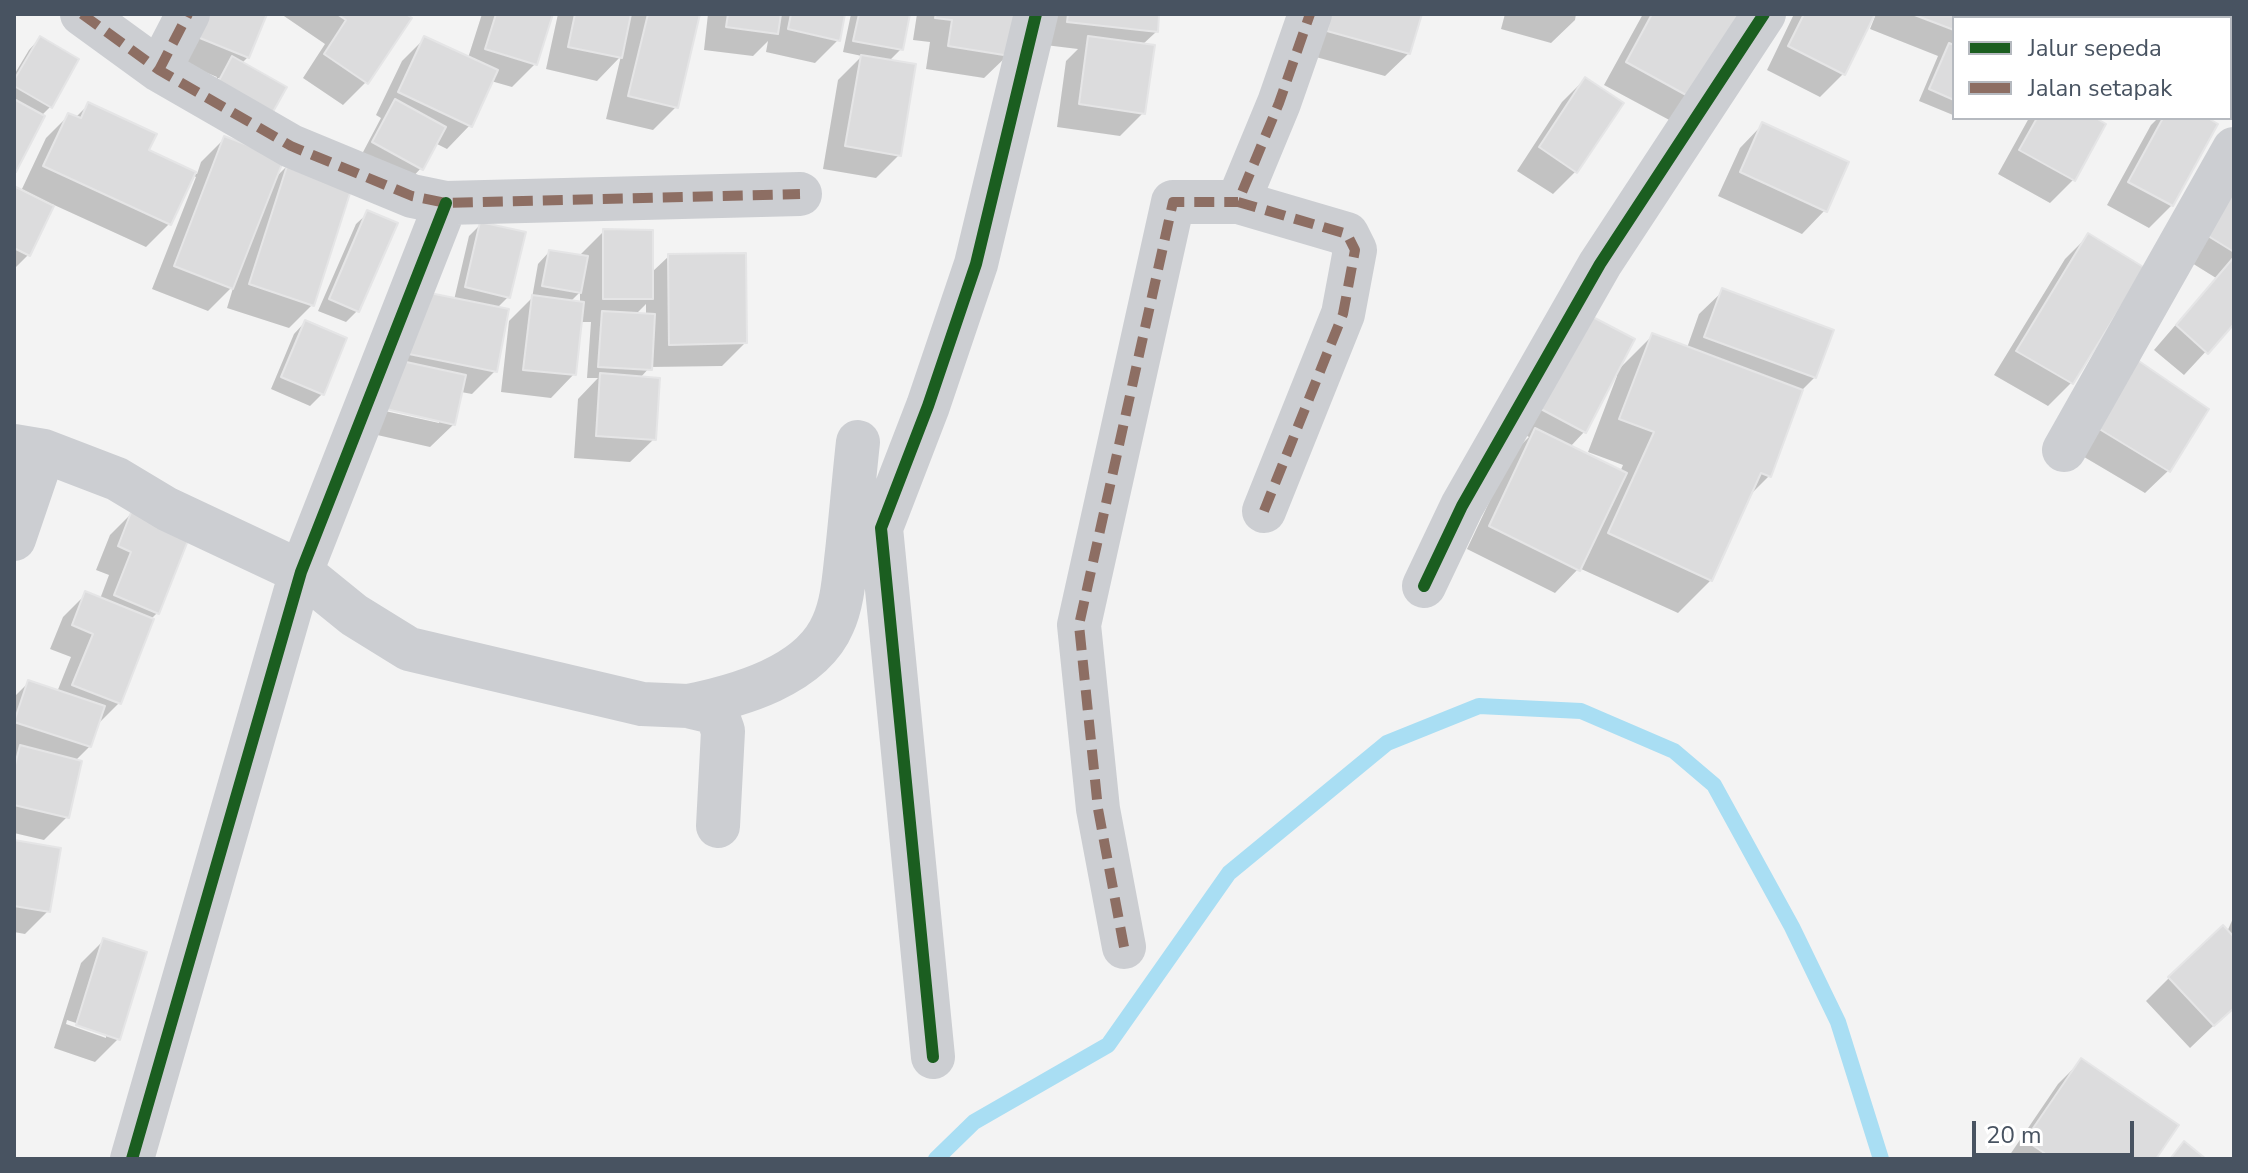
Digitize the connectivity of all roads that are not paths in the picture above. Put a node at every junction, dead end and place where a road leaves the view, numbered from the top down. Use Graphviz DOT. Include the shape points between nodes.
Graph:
graph roads {
  1 [pos="82,14"];
  2 [pos="188,14"];
  3 [pos="1036,14"];
  4 [pos="1310,14"];
  5 [pos="1764,14"];
  6 [pos="159,70"];
  7 [pos="2234,149"];
  8 [pos="800,194"];
  9 [pos="1238,202"];
  10 [pos="446,203"];
  11 [pos="858,442"];
  12 [pos="29,448"];
  13 [pos="2064,450"];
  14 [pos="1264,511"];
  15 [pos="14,539"];
  16 [pos="301,572"];
  17 [pos="1424,586"];
  18 [pos="688,706"];
  19 [pos="718,826"];
  20 [pos="1124,947"];
  21 [pos="933,1057"];
  22 [pos="132,1159"];
  1 -- 6 [label="street"];
  2 -- 6 [label="street"];
  3 -- 21 [label="street" via="976,264 881,528"];
  4 -- 9 [label="street"];
  5 -- 17 [label="street" via="1600,264 1462,506"];
  6 -- 10 [label="street" via="291,146 412,196"];
  7 -- 13 [label="street"];
  8 -- 10 [label="street"];
  9 -- 14 [label="street" via="1347,234 1355,250 1343,314"];
  9 -- 20 [label="street" via="1173,202 1079,625 1098,809"];
  10 -- 16 [label="street"];
  11 -- 18 [label="street" via="843,589 827,635 792,669 763,685"];
  12 -- 15 [label="street"];
  12 -- 16 [label="street" via="117,479 167,509"];
  16 -- 18 [label="street" via="354,615 409,649 642,704"];
  16 -- 22 [label="street"];
  18 -- 19 [label="street" via="718,717 723,731"];
}
